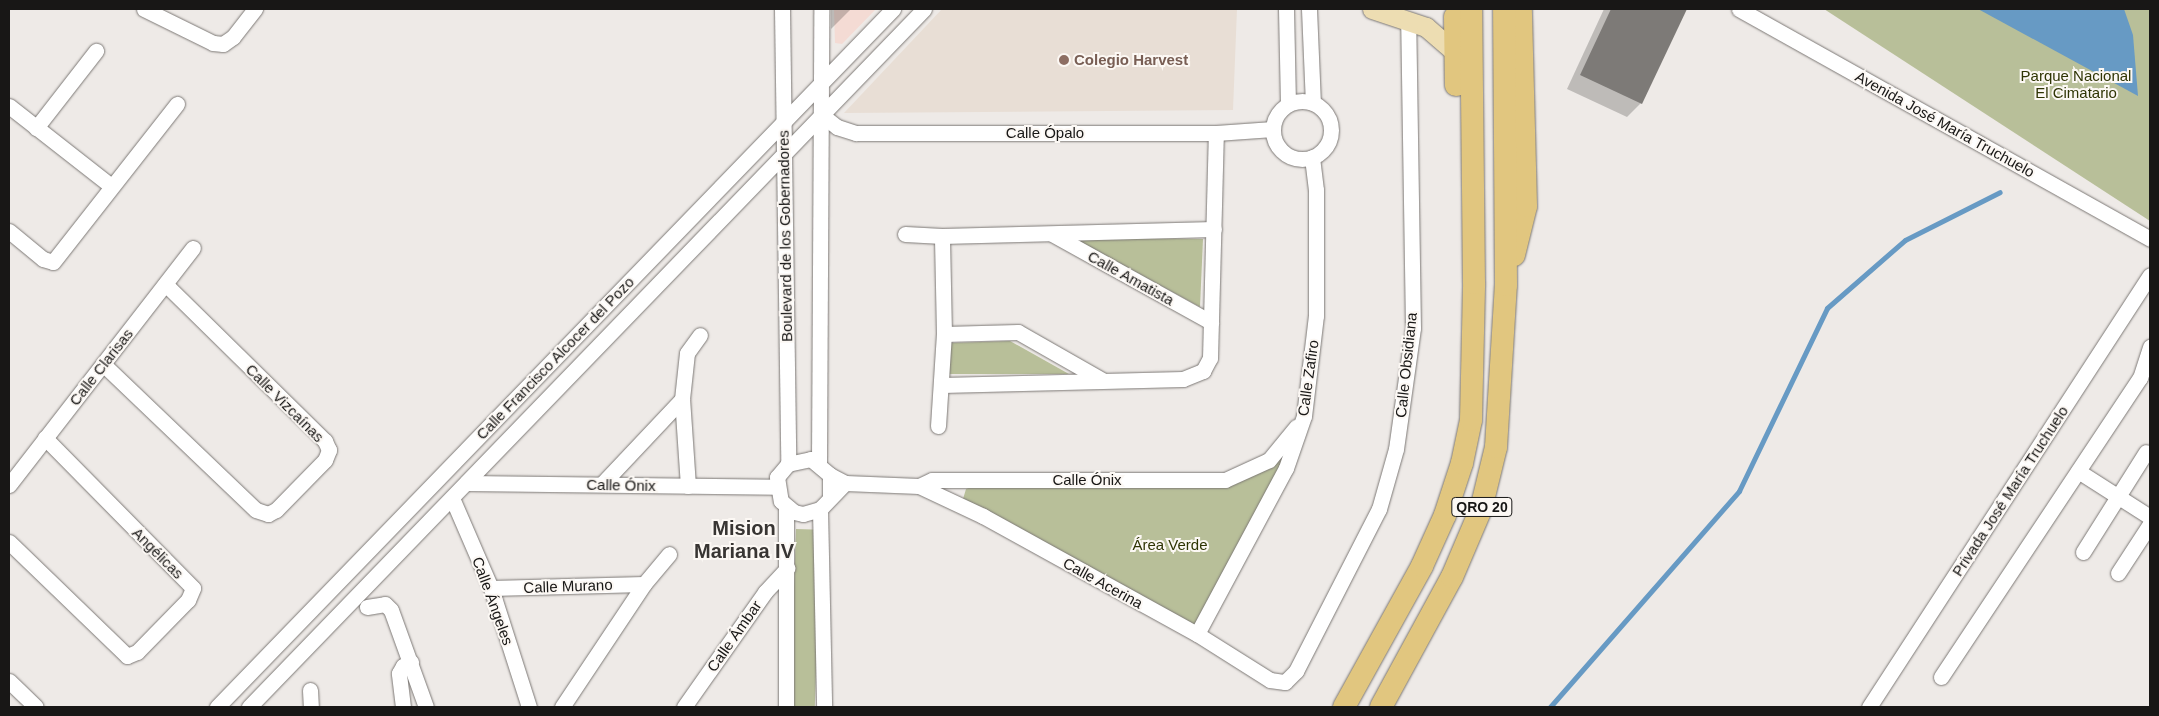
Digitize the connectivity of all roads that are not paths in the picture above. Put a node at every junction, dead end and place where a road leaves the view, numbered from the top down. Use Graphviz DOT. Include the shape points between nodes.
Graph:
graph roads {
  1 [pos="144,9"];
  2 [pos="255,9"];
  3 [pos="782,9"];
  4 [pos="821,9"];
  5 [pos="893,9"];
  6 [pos="924,9"];
  7 [pos="1286,9"];
  8 [pos="1309,9"];
  9 [pos="1372,9"];
  10 [pos="1456,9"];
  11 [pos="1471,9"];
  12 [pos="1504,9"];
  13 [pos="1521,9"];
  14 [pos="1739,9"];
  15 [pos="1408,21"];
  16 [pos="96,51"];
  17 [pos="1456,52"];
  18 [pos="822,81"];
  19 [pos="1313,103"];
  20 [pos="177,104"];
  21 [pos="1288,104"];
  22 [pos="9,106"];
  23 [pos="823,116"];
  24 [pos="784,122"];
  25 [pos="36,128"];
  26 [pos="1273,129"];
  27 [pos="1216,133"];
  28 [pos="784,155"];
  29 [pos="1312,157"];
  30 [pos="111,186"];
  31 [pos="1214,229"];
  32 [pos="9,231"];
  33 [pos="1051,233"];
  34 [pos="905,234"];
  35 [pos="942,236"];
  36 [pos="2150,239"];
  37 [pos="193,248"];
  38 [pos="2150,275"];
  39 [pos="1474,283"];
  40 [pos="165,284"];
  41 [pos="1506,285"];
  42 [pos="1211,322"];
  43 [pos="944,334"];
  44 [pos="700,335"];
  45 [pos="2150,347"];
  46 [pos="103,364"];
  47 [pos="2145,373"];
  48 [pos="1102,380"];
  49 [pos="942,385"];
  50 [pos="682,399"];
  51 [pos="1304,416"];
  52 [pos="938,426"];
  53 [pos="45,438"];
  54 [pos="2146,452"];
  55 [pos="819,462"];
  56 [pos="788,464"];
  57 [pos="2078,471"];
  58 [pos="830,475"];
  59 [pos="964,480"];
  60 [pos="466,483"];
  61 [pos="845,483"];
  62 [pos="602,484"];
  63 [pos="9,485"];
  64 [pos="688,486"];
  65 [pos="919,486"];
  66 [pos="776,487"];
  67 [pos="2118,496"];
  68 [pos="452,498"];
  69 [pos="825,503"];
  70 [pos="954,504"];
  71 [pos="786,507"];
  72 [pos="2150,517"];
  73 [pos="2150,524"];
  74 [pos="9,542"];
  75 [pos="2083,552"];
  76 [pos="669,554"];
  77 [pos="787,568"];
  78 [pos="2118,572"];
  79 [pos="644,584"];
  80 [pos="491,588"];
  81 [pos="367,607"];
  82 [pos="1197,634"];
  83 [pos="411,662"];
  84 [pos="1941,677"];
  85 [pos="9,681"];
  86 [pos="1285,682"];
  87 [pos="310,690"];
  88 [pos="36,707"];
  89 [pos="217,707"];
  90 [pos="249,707"];
  91 [pos="311,707"];
  92 [pos="403,707"];
  93 [pos="426,707"];
  94 [pos="528,707"];
  95 [pos="562,707"];
  96 [pos="684,707"];
  97 [pos="786,707"];
  98 [pos="824,707"];
  99 [pos="1344,707"];
  100 [pos="1381,707"];
  101 [pos="1869,707"];
  1 -- 2 [label="street" via="212,43 223,44 233,37"];
  3 -- 24 [label="street, Boulevard de los Gobernadores"];
  4 -- 18 [label="street"];
  5 -- 18 [label="street, Calle Francisco Alcocer del Pozo"];
  6 -- 23 [label="street, Calle Francisco Alcocer del Pozo"];
  7 -- 21 [label="street"];
  8 -- 19 [label="street"];
  9 -- 15 [label="main road"];
  10 -- 17 [label="highway"];
  11 -- 39 [label="highway, QRO 20"];
  12 -- 41 [label="highway, QRO 20"];
  13 -- 41 [label="highway" via="1526,206"];
  14 -- 36 [label="street, Avenida José María Truchuelo"];
  15 -- 17 [label="main road" via="1426,28"];
  15 -- 86 [label="street, Calle Obsidiana" via="1413,328 1396,450 1380,508 1296,671"];
  16 -- 25 [label="street"];
  17 -- 39 [label="highway" via="1460,183"];
  18 -- 23 [label="street"];
  18 -- 24 [label="street, Calle Francisco Alcocer del Pozo"];
  19 -- 21 [label="street"];
  19 -- 29 [label="street" via="1327,116 1330,125 1327,144"];
  20 -- 30 [label="street"];
  21 -- 26 [label="street" via="1280,110"];
  22 -- 25 [label="street"];
  23 -- 27 [label="street, Calle Ópalo" via="837,127 856,133"];
  23 -- 28 [label="street, Calle Francisco Alcocer del Pozo"];
  23 -- 55 [label="street"];
  24 -- 28 [label="street, Boulevard de los Gobernadores"];
  24 -- 89 [label="street, Calle Francisco Alcocer del Pozo"];
  25 -- 30 [label="street"];
  26 -- 27 [label="street, Calle Ópalo"];
  26 -- 29 [label="street" via="1278,147 1285,153 1294,157"];
  27 -- 31 [label="street"];
  28 -- 56 [label="street, Boulevard de los Gobernadores"];
  28 -- 60 [label="street, Calle Francisco Alcocer del Pozo"];
  29 -- 51 [label="street, Calle Zafiro" via="1316,190 1316,316"];
  30 -- 32 [label="street" via="53,262 43,259"];
  31 -- 33 [label="street, Calle Amatista"];
  31 -- 42 [label="street"];
  33 -- 35 [label="street, Calle Amatista"];
  33 -- 42 [label="street, Calle Amatista"];
  34 -- 35 [label="street, Calle Amatista"];
  35 -- 43 [label="street"];
  37 -- 40 [label="street, Calle Clarisas"];
  38 -- 101 [label="street, Privada José María Truchuelo"];
  39 -- 99 [label="highway, QRO 20" via="1471,420 1462,464 1422,566"];
  40 -- 46 [label="street, Calle Clarisas"];
  40 -- 46 [label="street, Calle Vizcaínas" via="325,441 329,450 325,460 276,510 268,514 256,510"];
  41 -- 100 [label="highway, QRO 20" via="1496,447 1482,510 1452,577"];
  42 -- 48 [label="street" via="1210,358 1204,371 1183,379"];
  43 -- 48 [label="street" via="1018,332"];
  43 -- 49 [label="street"];
  44 -- 50 [label="street" via="687,353"];
  45 -- 47 [label="street"];
  46 -- 53 [label="street, Calle Clarisas"];
  47 -- 57 [label="street"];
  48 -- 49 [label="street"];
  49 -- 52 [label="street"];
  50 -- 62 [label="street"];
  50 -- 64 [label="street"];
  51 -- 59 [label="street, Calle Ónix" via="1269,460 1224,480"];
  51 -- 82 [label="street, Calle Zafiro" via="1286,468"];
  53 -- 63 [label="street, Calle Clarisas"];
  53 -- 74 [label="street, Angélicas" via="193,588 188,600 137,652 126,656"];
  54 -- 67 [label="street"];
  55 -- 56 [label="street" via="803,458"];
  55 -- 58 [label="street"];
  56 -- 66 [label="street" via="777,478"];
  57 -- 67 [label="street"];
  57 -- 84 [label="street"];
  58 -- 61 [label="street, Calle Ónix"];
  58 -- 69 [label="street"];
  59 -- 65 [label="street, Calle Ónix" via="932,480"];
  59 -- 70 [label="street" via="952,494"];
  60 -- 62 [label="street, Calle Ónix"];
  60 -- 68 [label="street, Calle Francisco Alcocer del Pozo"];
  61 -- 65 [label="street, Calle Ónix"];
  61 -- 69 [label="street"];
  62 -- 64 [label="street, Calle Ónix"];
  64 -- 66 [label="street, Calle Ónix"];
  65 -- 70 [label="street, Calle Acerina"];
  66 -- 71 [label="street"];
  67 -- 72 [label="street"];
  67 -- 75 [label="street"];
  68 -- 80 [label="street, Calle Ángeles"];
  68 -- 90 [label="street, Calle Francisco Alcocer del Pozo"];
  69 -- 71 [label="street" via="803,514"];
  69 -- 98 [label="street"];
  70 -- 82 [label="street, Calle Acerina"];
  71 -- 77 [label="street"];
  73 -- 78 [label="street"];
  76 -- 79 [label="street, Calle Murano"];
  77 -- 96 [label="street, Calle Ámbar" via="765,592"];
  77 -- 97 [label="street"];
  79 -- 80 [label="street, Calle Murano"];
  79 -- 95 [label="street, Calle Murano"];
  80 -- 94 [label="street, Calle Ángeles"];
  81 -- 83 [label="street" via="376,603 388,606"];
  82 -- 86 [label="street, Calle Acerina" via="1270,680"];
  83 -- 92 [label="street" via="399,673"];
  83 -- 93 [label="street"];
  85 -- 88 [label="street"];
  87 -- 91 [label="street"];
}
